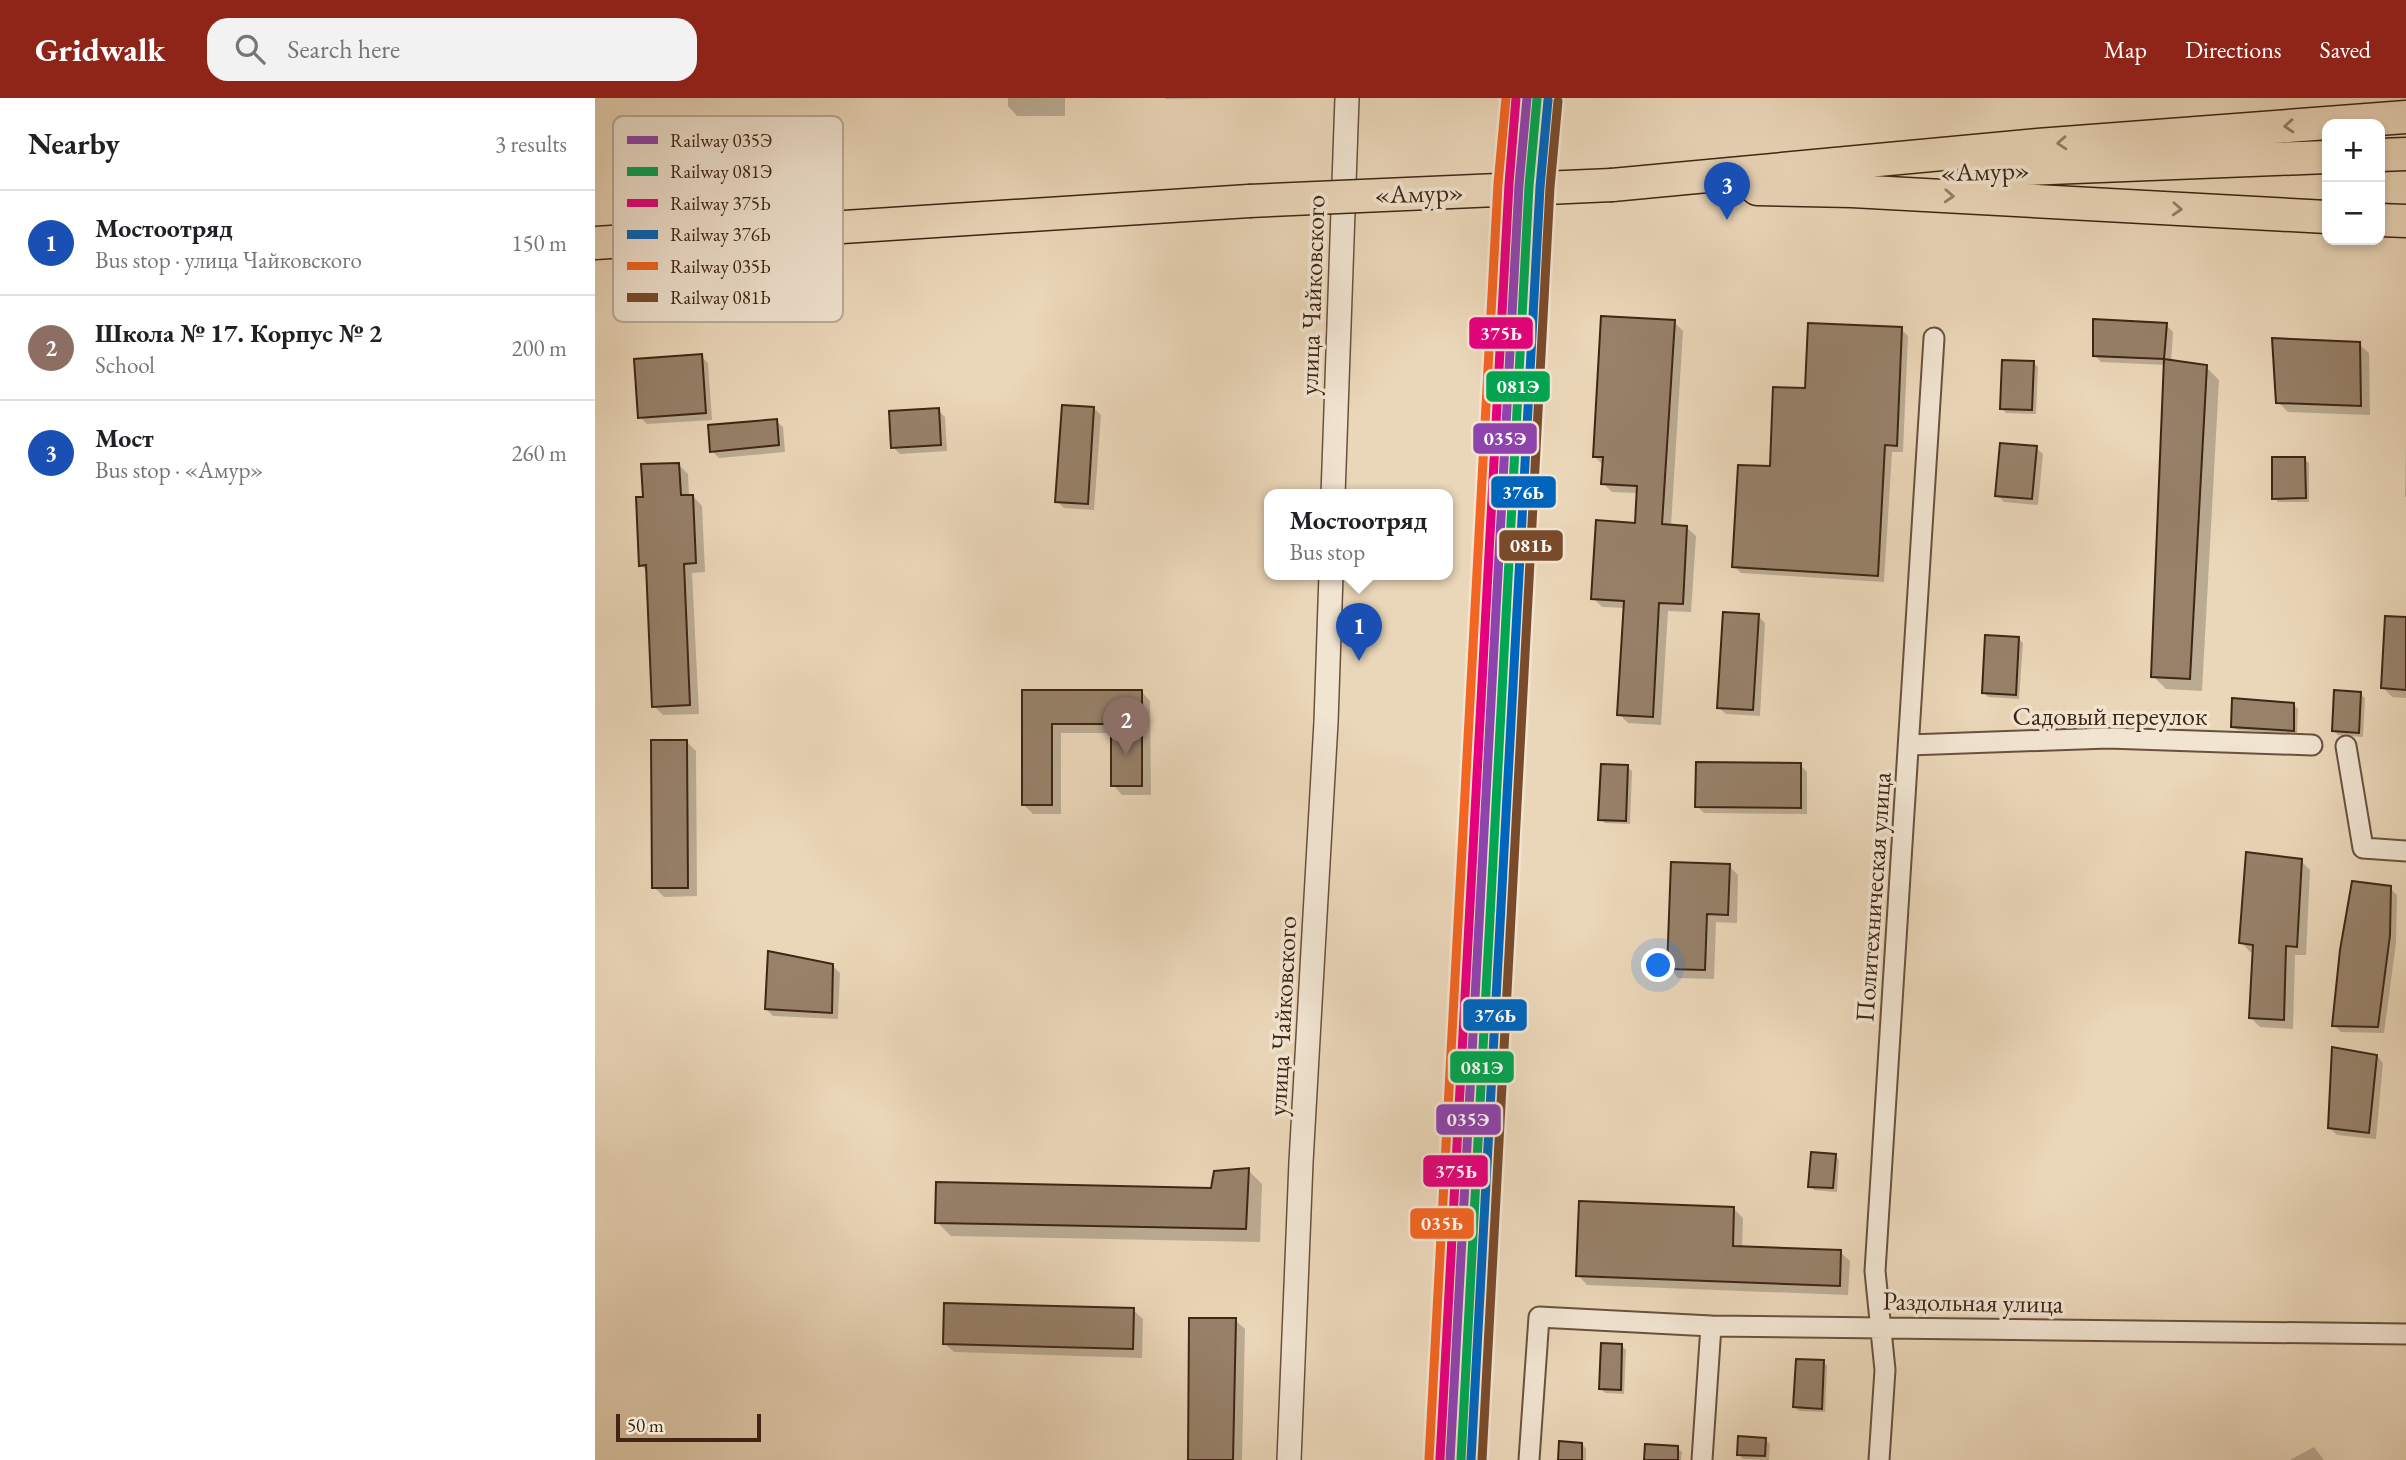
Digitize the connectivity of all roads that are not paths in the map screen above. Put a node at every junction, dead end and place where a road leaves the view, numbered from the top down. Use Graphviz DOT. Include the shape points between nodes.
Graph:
graph roads {
  1 [pos="1347,98"];
  2 [pos="2406,117"];
  3 [pos="2385,155"];
  4 [pos="2406,155"];
  5 [pos="2322,158"];
  6 [pos="1612,185"];
  7 [pos="2322,217"];
  8 [pos="2385,220"];
  9 [pos="2406,221"];
  10 [pos="843,227"];
  11 [pos="613,242"];
  12 [pos="595,243"];
  13 [pos="1934,338"];
  14 [pos="1333,489"];
  15 [pos="1331,580"];
  16 [pos="1909,745"];
  17 [pos="2312,745"];
  18 [pos="2346,746"];
  19 [pos="2406,851"];
  20 [pos="1711,1326"];
  21 [pos="1882,1326"];
  22 [pos="2406,1334"];
  23 [pos="1289,1460"];
  24 [pos="1529,1460"];
  25 [pos="1702,1460"];
  26 [pos="1879,1460"];
  1 -- 14 [label="street, улица Чайковского"];
  2 -- 6 [label="highway, one-way" via="2038,145"];
  3 -- 4 [label="highway"];
  5 -- 6 [label="highway, «Амур»"];
  6 -- 7 [label="highway, one-way" via="1852,191"];
  6 -- 10 [label="highway, «Амур», bridge" via="1249,201"];
  8 -- 9 [label="highway"];
  11 -- 12 [label="highway, «Амур», bridge"];
  13 -- 16 [label="street, Политехническая улица"];
  15 -- 23 [label="street, улица Чайковского"];
  16 -- 17 [label="street, Садовый переулок" via="2108,738"];
  16 -- 21 [label="street, Политехническая улица" via="1875,1271"];
  18 -- 19 [label="street" via="2363,848"];
  20 -- 21 [label="street, Раздольная улица"];
  20 -- 24 [label="street, Раздольная улица" via="1539,1317"];
  20 -- 25 [label="street"];
  21 -- 22 [label="street, Раздольная улица"];
  21 -- 26 [label="street, Политехническая улица" via="1885,1370"];
}
